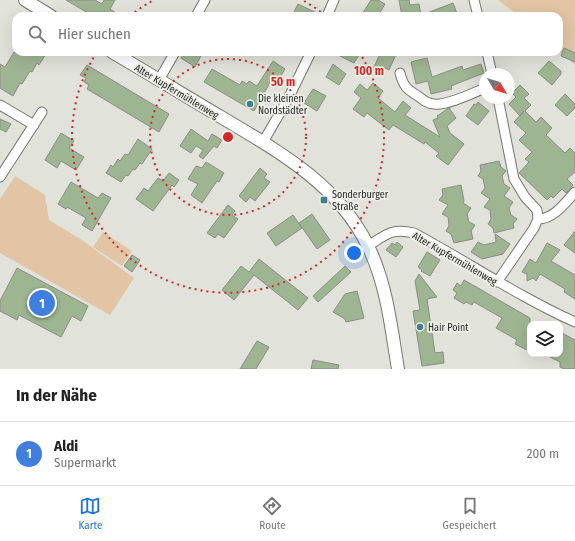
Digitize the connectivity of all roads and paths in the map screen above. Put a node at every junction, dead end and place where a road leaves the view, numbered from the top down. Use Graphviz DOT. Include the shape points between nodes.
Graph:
graph roads {
  1 [pos="25,0"];
  2 [pos="205,0"];
  3 [pos="334,0"];
  4 [pos="474,0"];
  5 [pos="44,12"];
  6 [pos="198,12"];
  7 [pos="329,12"];
  8 [pos="477,12"];
  9 [pos="119,56"];
  10 [pos="173,56"];
  11 [pos="309,56"];
  12 [pos="488,56"];
  13 [pos="491,68"];
  14 [pos="400,73"];
  15 [pos="159,80"];
  16 [pos="479,90"];
  17 [pos="499,104"];
  18 [pos="0,105"];
  19 [pos="42,112"];
  20 [pos="34,125"];
  21 [pos="263,142"];
  22 [pos="0,177"];
  23 [pos="575,192"];
  24 [pos="538,219"];
  25 [pos="368,246"];
  26 [pos="497,282"];
  27 [pos="575,322"];
  28 [pos="398,369"];
  1 -- 5 [label="street"];
  2 -- 6 [label="street"];
  3 -- 7 [label="street"];
  4 -- 8 [label="street"];
  9 -- 15 [label="street, Alter Kupfermühlenweg"];
  10 -- 15 [label="street"];
  11 -- 21 [label="street"];
  12 -- 13 [label="street"];
  14 -- 16 [label="street" via="403,84 410,92 436,105"];
  15 -- 21 [label="street, Alter Kupfermühlenweg"];
  17 -- 24 [label="street" via="514,178 525,197 537,210"];
  18 -- 20 [label="street"];
  19 -- 20 [label="street"];
  20 -- 22 [label="street"];
  21 -- 25 [label="street, Alter Kupfermühlenweg" via="296,164 330,192 355,222"];
  23 -- 24 [label="street" via="552,216"];
  24 -- 26 [label="street"];
  25 -- 26 [label="street, Alter Kupfermühlenweg" via="399,230 414,233"];
  25 -- 28 [label="street" via="385,291"];
  26 -- 27 [label="street, Alter Kupfermühlenweg"];
}
